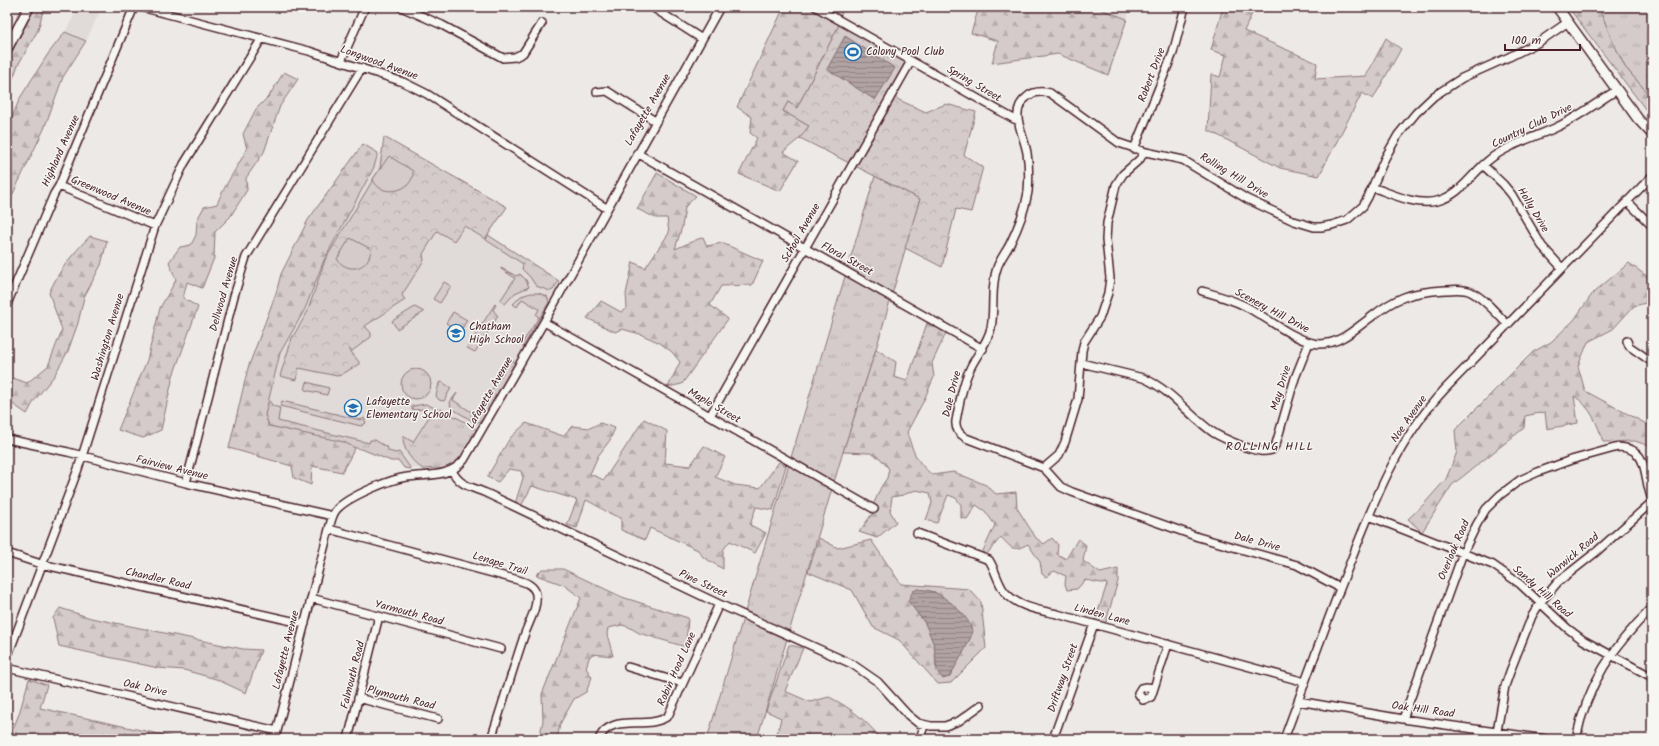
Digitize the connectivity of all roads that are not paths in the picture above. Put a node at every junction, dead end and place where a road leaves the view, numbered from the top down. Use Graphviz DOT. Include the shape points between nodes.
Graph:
graph roads {
  1 [pos="29,7"];
  2 [pos="134,7"];
  3 [pos="141,7"];
  4 [pos="365,7"];
  5 [pos="401,7"];
  6 [pos="652,7"];
  7 [pos="720,7"];
  8 [pos="816,7"];
  9 [pos="1185,7"];
  10 [pos="1557,7"];
  11 [pos="1568,22"];
  12 [pos="542,23"];
  13 [pos="262,38"];
  14 [pos="702,39"];
  15 [pos="7,48"];
  16 [pos="341,61"];
  17 [pos="911,61"];
  18 [pos="362,68"];
  19 [pos="1617,90"];
  20 [pos="597,92"];
  21 [pos="1018,120"];
  22 [pos="655,121"];
  23 [pos="1652,134"];
  24 [pos="1134,149"];
  25 [pos="1144,152"];
  26 [pos="637,154"];
  27 [pos="1483,165"];
  28 [pos="1652,176"];
  29 [pos="59,186"];
  30 [pos="1372,187"];
  31 [pos="1627,201"];
  32 [pos="606,208"];
  33 [pos="155,226"];
  34 [pos="1652,226"];
  35 [pos="805,249"];
  36 [pos="1562,268"];
  37 [pos="1202,291"];
  38 [pos="7,304"];
  39 [pos="544,322"];
  40 [pos="1508,325"];
  41 [pos="1627,341"];
  42 [pos="1309,342"];
  43 [pos="983,349"];
  44 [pos="1652,362"];
  45 [pos="1080,363"];
  46 [pos="710,416"];
  47 [pos="7,439"];
  48 [pos="81,456"];
  49 [pos="1044,468"];
  50 [pos="452,470"];
  51 [pos="186,483"];
  52 [pos="1652,500"];
  53 [pos="874,509"];
  54 [pos="333,516"];
  55 [pos="1369,516"];
  56 [pos="329,529"];
  57 [pos="917,533"];
  58 [pos="7,553"];
  59 [pos="1463,553"];
  60 [pos="41,564"];
  61 [pos="1340,588"];
  62 [pos="311,598"];
  63 [pos="1540,603"];
  64 [pos="719,604"];
  65 [pos="1652,608"];
  66 [pos="379,616"];
  67 [pos="304,624"];
  68 [pos="1094,624"];
  69 [pos="1168,644"];
  70 [pos="502,649"];
  71 [pos="1611,656"];
  72 [pos="7,658"];
  73 [pos="628,667"];
  74 [pos="7,668"];
  75 [pos="1652,677"];
  76 [pos="1305,682"];
  77 [pos="682,683"];
  78 [pos="1154,688"];
  79 [pos="358,698"];
  80 [pos="1298,701"];
  81 [pos="981,705"];
  82 [pos="438,719"];
  83 [pos="1403,719"];
  84 [pos="924,725"];
  85 [pos="277,731"];
  86 [pos="1497,731"];
  87 [pos="275,739"];
  88 [pos="348,739"];
  89 [pos="491,739"];
  90 [pos="599,739"];
  91 [pos="920,739"];
  92 [pos="1053,739"];
  93 [pos="1284,739"];
  94 [pos="1546,739"];
  95 [pos="1576,739"];
  1 -- 15 [label="main road"];
  2 -- 29 [label="street, Highland Avenue"];
  3 -- 13 [label="street, Longwood Avenue"];
  4 -- 16 [label="street"];
  5 -- 12 [label="street" via="455,31 503,58 523,53"];
  6 -- 14 [label="street"];
  7 -- 14 [label="street, Lafayette Avenue"];
  8 -- 17 [label="street, Spring Street"];
  9 -- 24 [label="street, Robert Drive" via="1173,53"];
  10 -- 11 [label="main road"];
  11 -- 19 [label="main road"];
  11 -- 30 [label="street, Rolling Hill Drive" via="1539,42 1462,78 1434,96 1398,135"];
  13 -- 16 [label="street, Longwood Avenue"];
  13 -- 33 [label="street, Washington Avenue" via="184,164"];
  14 -- 22 [label="street, Lafayette Avenue"];
  16 -- 18 [label="street, Longwood Avenue"];
  17 -- 21 [label="street, Spring Street"];
  17 -- 35 [label="street, School Avenue"];
  18 -- 32 [label="street, Longwood Avenue" via="416,88"];
  18 -- 51 [label="street, Dellwood Avenue" via="246,257"];
  19 -- 23 [label="main road" via="1638,120"];
  19 -- 27 [label="street, Country Club Drive" via="1577,117 1501,152"];
  20 -- 22 [label="street" via="607,91"];
  21 -- 24 [label="street, Dale Drive" via="1022,101 1033,93 1045,92 1058,98 1107,136"];
  21 -- 43 [label="street, Dale Drive" via="1028,159 1027,193 1018,227 996,273 991,328"];
  22 -- 26 [label="street, Lafayette Avenue"];
  24 -- 25 [label="street, Dale Drive"];
  25 -- 30 [label="street, Rolling Hill Drive" via="1183,160 1247,199 1314,228 1342,222 1354,215 1363,206"];
  25 -- 45 [label="street" via="1116,185 1106,223 1110,278 1108,293 1100,317 1084,342"];
  26 -- 32 [label="street, Lafayette Avenue"];
  26 -- 35 [label="street, Floral Street"];
  27 -- 30 [label="street, Country Club Drive" via="1458,192 1438,201 1416,201"];
  27 -- 36 [label="street, Holly Drive" via="1503,184 1542,246"];
  28 -- 31 [label="street, Noe Avenue"];
  29 -- 33 [label="street, Greenwood Avenue"];
  29 -- 38 [label="street, Highland Avenue"];
  31 -- 34 [label="street"];
  31 -- 36 [label="street, Noe Avenue"];
  32 -- 39 [label="street, Lafayette Avenue"];
  33 -- 48 [label="street, Washington Avenue"];
  35 -- 43 [label="street, Floral Street"];
  35 -- 46 [label="street, School Avenue"];
  36 -- 40 [label="street, Noe Avenue"];
  37 -- 42 [label="street, Scenery Hill Drive" via="1245,306"];
  39 -- 46 [label="street, Maple Street"];
  39 -- 50 [label="street, Lafayette Avenue" via="464,460"];
  40 -- 42 [label="street" via="1472,292 1458,289 1418,292 1394,301 1337,341 1326,344"];
  40 -- 55 [label="street, Noe Avenue" via="1419,419 1393,462"];
  41 -- 44 [label="street" via="1629,346"];
  42 -- 45 [label="street, May Drive" via="1295,378 1276,444 1272,450 1263,452 1214,433 1151,381"];
  43 -- 49 [label="street, Dale Drive" via="968,372 957,414 956,429 966,438"];
  45 -- 49 [label="street" via="1078,400 1065,442 1059,455"];
  46 -- 53 [label="street, Maple Street"];
  47 -- 48 [label="street, Fairview Avenue"];
  48 -- 51 [label="street, Fairview Avenue"];
  48 -- 60 [label="street, Washington Avenue"];
  49 -- 61 [label="street, Dale Drive" via="1061,487 1072,492 1198,537 1297,565"];
  50 -- 54 [label="street, Lafayette Avenue" via="388,481 346,502"];
  50 -- 64 [label="street, Pine Street" via="460,482"];
  51 -- 54 [label="street, Fairview Avenue"];
  52 -- 59 [label="street, Overlook Road" via="1641,458 1635,450 1618,447 1565,462 1520,480 1500,494 1486,509"];
  52 -- 63 [label="street, Warwick Road" via="1596,552 1558,582"];
  54 -- 56 [label="street, Lafayette Avenue"];
  55 -- 59 [label="street, Sandy Hill Road"];
  55 -- 61 [label="street, Noe Avenue"];
  56 -- 62 [label="street, Lafayette Avenue"];
  56 -- 89 [label="street, Lenape Trail" via="518,580 534,589 535,608"];
  57 -- 68 [label="street, Linden Lane" via="989,560 1004,590 1013,600 1026,607"];
  58 -- 60 [label="street, Chandler Road"];
  59 -- 63 [label="street, Sandy Hill Road" via="1493,566 1520,584"];
  59 -- 83 [label="street, Overlook Road"];
  60 -- 67 [label="street, Chandler Road"];
  60 -- 72 [label="street, Washington Avenue"];
  61 -- 76 [label="street, Noe Avenue"];
  62 -- 66 [label="street, Yarmouth Road"];
  62 -- 67 [label="street, Lafayette Avenue"];
  63 -- 71 [label="street, Sandy Hill Road" via="1583,640"];
  63 -- 86 [label="street, Warwick Road" via="1532,616 1511,669"];
  64 -- 77 [label="street, Robin Hood Lane"];
  64 -- 84 [label="street, Pine Street" via="852,664 878,682 908,715"];
  65 -- 71 [label="street" via="1630,629"];
  66 -- 70 [label="street, Yarmouth Road"];
  66 -- 79 [label="street, Falmouth Road"];
  67 -- 85 [label="street, Lafayette Avenue"];
  68 -- 69 [label="street, Linden Lane"];
  68 -- 92 [label="street, Driftway Street"];
  69 -- 76 [label="street, Linden Lane"];
  69 -- 78 [label="street"];
  71 -- 75 [label="street, Sandy Hill Road"];
  71 -- 95 [label="street" via="1593,687"];
  73 -- 77 [label="street"];
  74 -- 85 [label="street, Oak Drive"];
  76 -- 80 [label="street, Noe Avenue"];
  77 -- 90 [label="street, Robin Hood Lane" via="670,713 664,719 614,725 605,730"];
  79 -- 82 [label="street, Plymouth Road"];
  79 -- 88 [label="street, Falmouth Road"];
  80 -- 83 [label="street, Oak Hill Road"];
  80 -- 93 [label="street, Noe Avenue"];
  81 -- 84 [label="street" via="959,721 938,726"];
  83 -- 86 [label="street, Oak Hill Road"];
  84 -- 91 [label="street"];
  85 -- 87 [label="street, Lafayette Avenue"];
  86 -- 94 [label="street, Oak Hill Road"];
}
